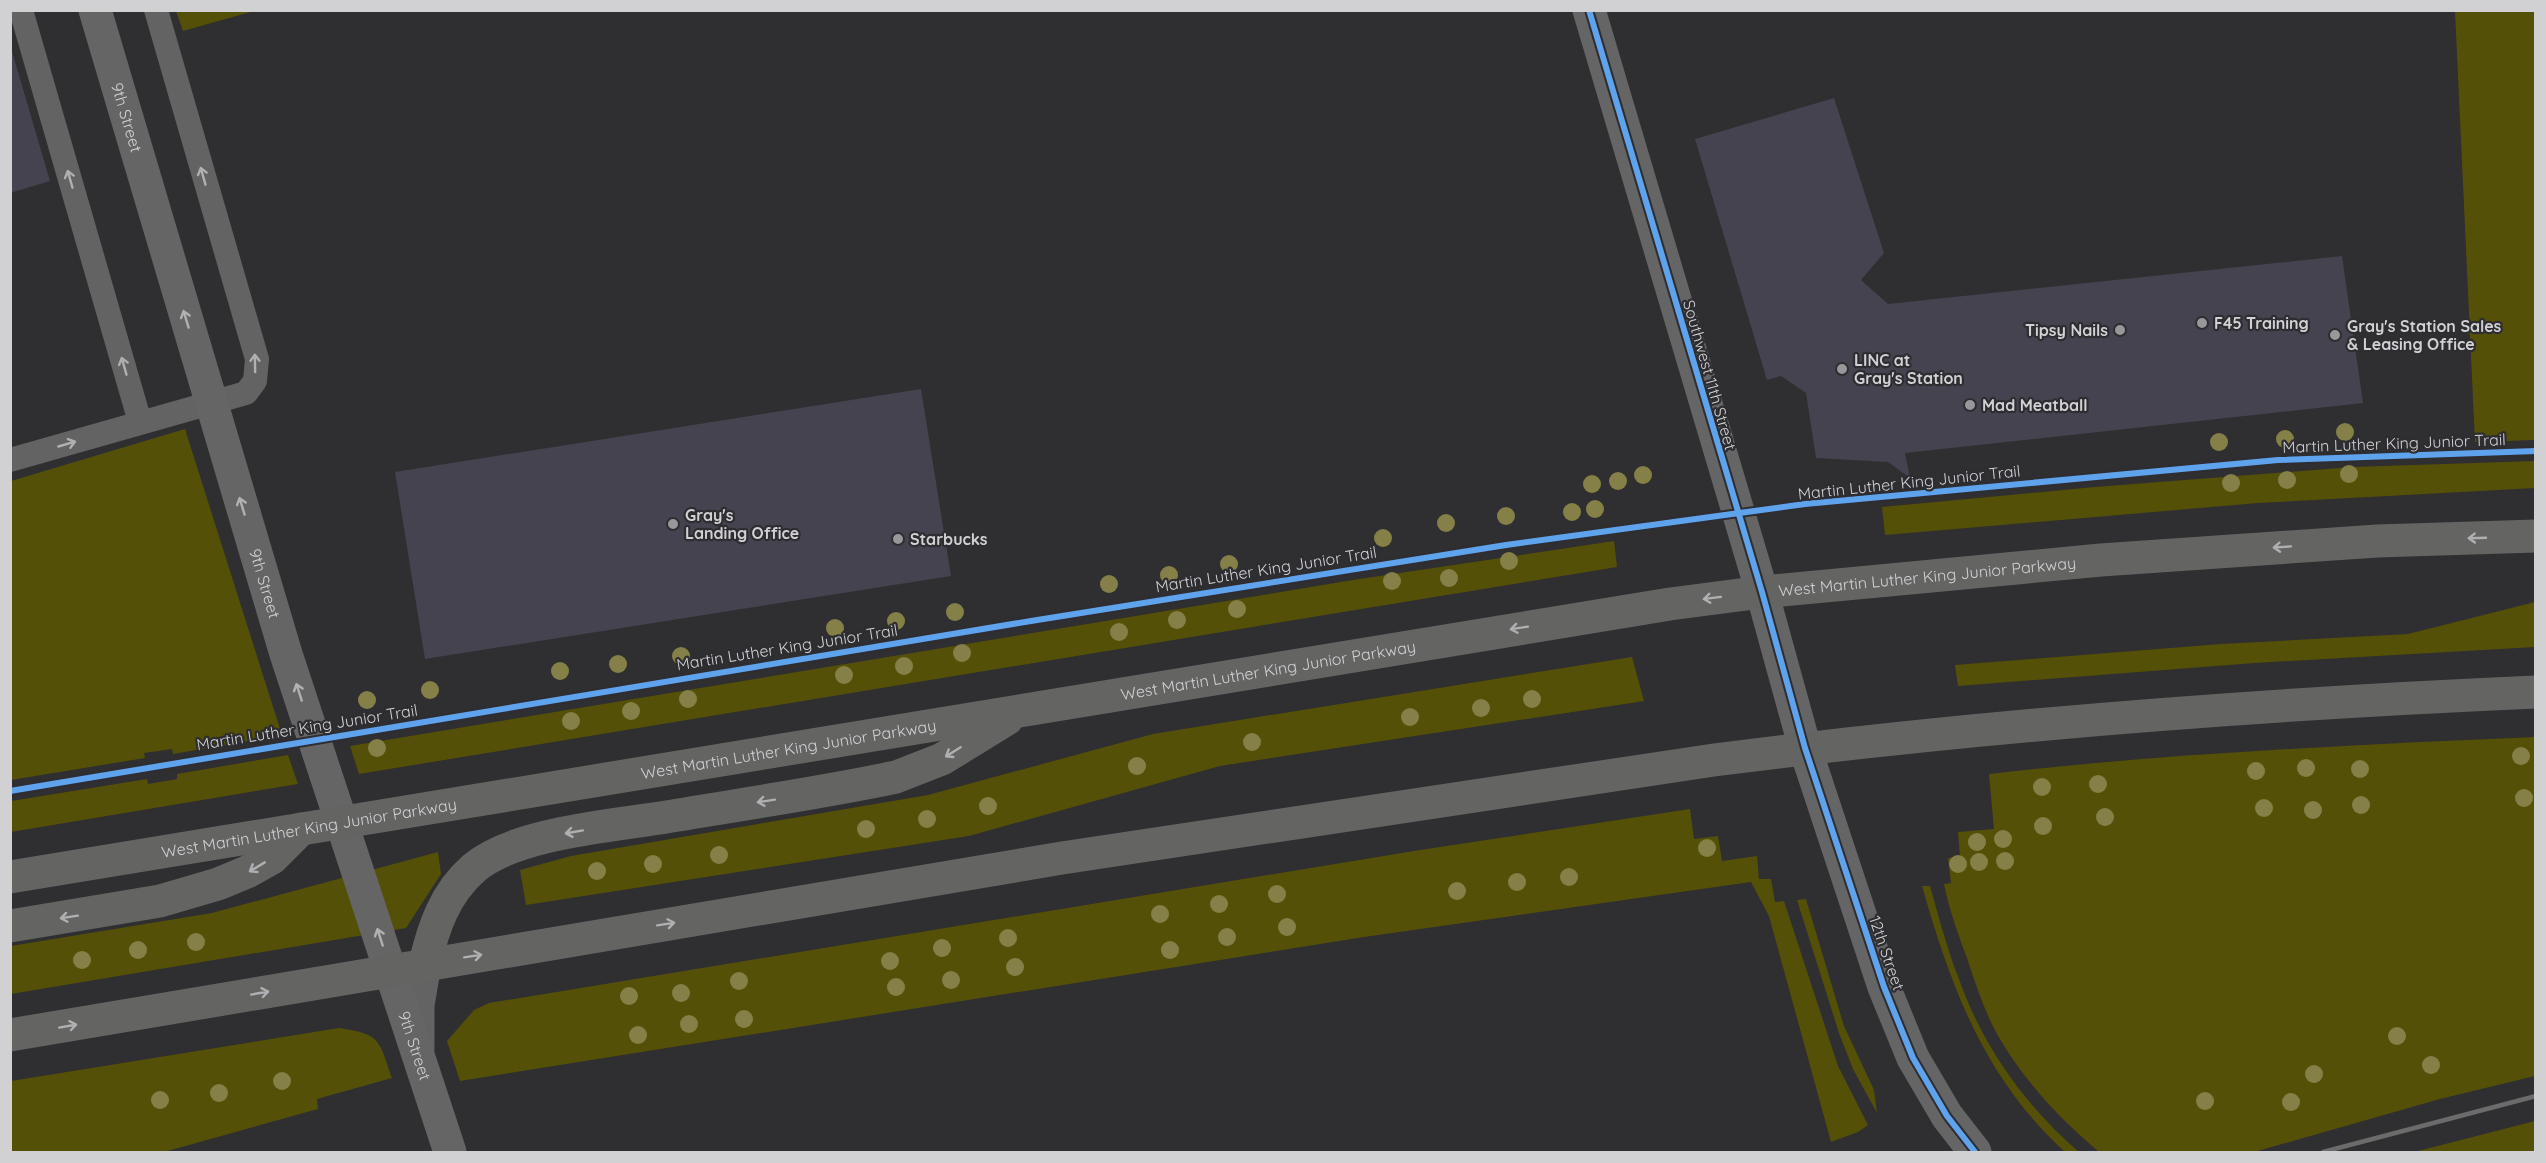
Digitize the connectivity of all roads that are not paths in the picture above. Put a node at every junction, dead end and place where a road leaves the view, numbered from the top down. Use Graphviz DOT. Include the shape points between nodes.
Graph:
graph roads {
  1 [pos="21,10"];
  2 [pos="94,10"];
  3 [pos="156,10"];
  4 [pos="1589,10"];
  5 [pos="140,422"];
  6 [pos="10,460"];
  7 [pos="2535,536"];
  8 [pos="1762,592"];
  9 [pos="2535,692"];
  10 [pos="1021,711"];
  11 [pos="1805,748"];
  12 [pos="301,829"];
  13 [pos="10,877"];
  14 [pos="10,926"];
  15 [pos="425,964"];
  16 [pos="10,1035"];
  17 [pos="440,1152"];
  18 [pos="450,1152"];
  19 [pos="1975,1152"];
  5 -- 1 [label="lane, one-way"];
  18 -- 2 [label="street, 9th Street, one-way" via="286,654"];
  5 -- 3 [label="lane, one-way" via="246,393 255,381 257,359"];
  4 -- 8 [label="street, Southwest 11th Street"];
  6 -- 5 [label="lane, one-way"];
  7 -- 8 [label="main road, West Martin Luther King Junior Parkway, one-way" via="2377,541 2113,560"];
  8 -- 10 [label="main road, West Martin Luther King Junior Parkway, one-way" via="1658,605"];
  8 -- 11 [label="street, Southwest 11th Street"];
  9 -- 11 [label="main road" via="2165,713"];
  10 -- 12 [label="main road, West Martin Luther King Junior Parkway"];
  10 -- 15 [label="main road, one-way" via="942,759 896,777 509,847 474,868 449,896 434,926"];
  15 -- 11 [label="main road, one-way" via="1062,858"];
  11 -- 19 [label="street, 12th Street" via="1884,987 1913,1058 1947,1116"];
  12 -- 13 [label="main road, West Martin Luther King Junior Parkway"];
  12 -- 14 [label="main road, one-way" via="272,858 218,884 160,901"];
  16 -- 15 [label="main road, one-way"];
  15 -- 17 [label="street" via="417,1042 422,1097"];
}
